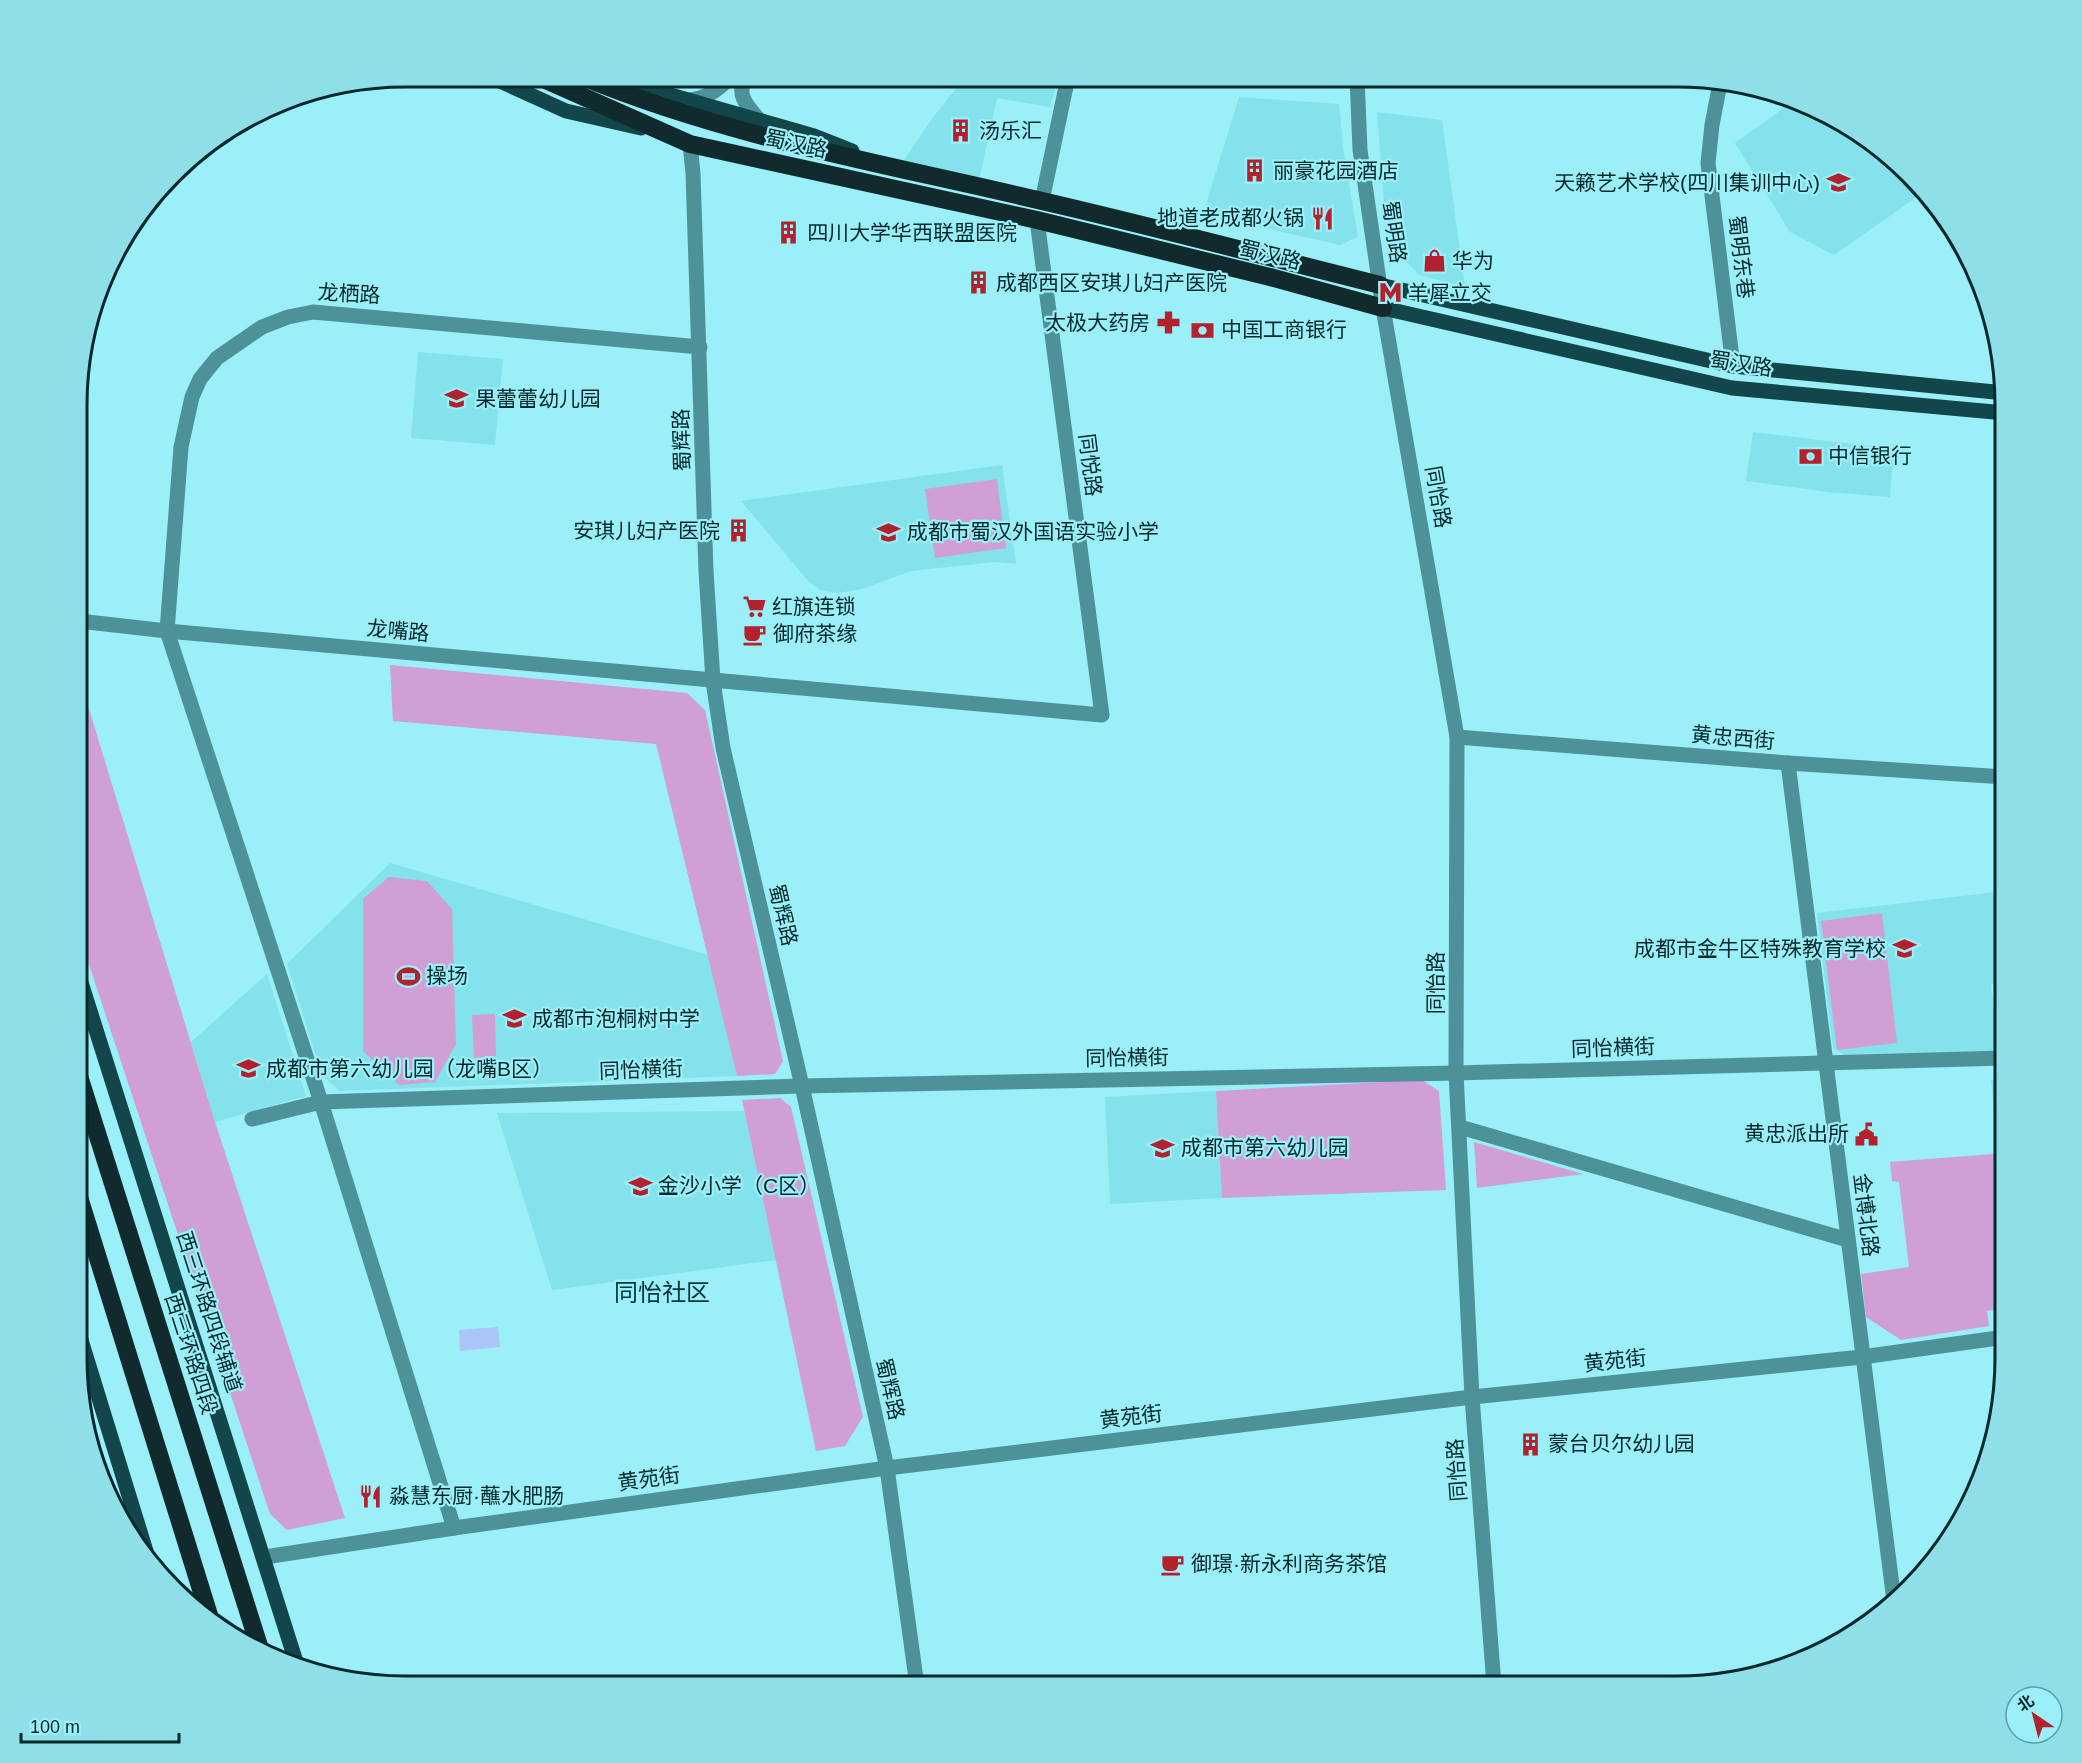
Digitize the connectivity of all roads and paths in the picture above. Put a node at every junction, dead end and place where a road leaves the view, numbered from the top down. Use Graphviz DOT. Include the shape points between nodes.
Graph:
graph roads {
  1 [pos="515,87"];
  2 [pos="564,87"];
  3 [pos="610,87"];
  4 [pos="653,87"];
  5 [pos="719,87"];
  6 [pos="742,87"];
  7 [pos="1066,87"];
  8 [pos="1357,87"];
  9 [pos="1719,90"];
  10 [pos="687,100"];
  11 [pos="762,122"];
  12 [pos="672,135"];
  13 [pos="690,144"];
  14 [pos="894,168"];
  15 [pos="1042,201"];
  16 [pos="1037,220"];
  17 [pos="1380,285"];
  18 [pos="1383,308"];
  19 [pos="700,347"];
  20 [pos="1733,366"];
  21 [pos="1994,392"];
  22 [pos="1995,412"];
  23 [pos="87,622"];
  24 [pos="167,631"];
  25 [pos="713,681"];
  26 [pos="1102,715"];
  27 [pos="1457,737"];
  28 [pos="1788,763"];
  29 [pos="1995,776"];
  30 [pos="87,1001"];
  31 [pos="1995,1059"];
  32 [pos="1825,1063"];
  33 [pos="1456,1073"];
  34 [pos="802,1086"];
  35 [pos="87,1101"];
  36 [pos="321,1102"];
  37 [pos="252,1119"];
  38 [pos="1460,1127"];
  39 [pos="87,1223"];
  40 [pos="1848,1240"];
  41 [pos="1995,1339"];
  42 [pos="1862,1357"];
  43 [pos="87,1360"];
  44 [pos="1472,1397"];
  45 [pos="887,1468"];
  46 [pos="454,1528"];
  47 [pos="141,1535"];
  48 [pos="265,1557"];
  49 [pos="1893,1592"];
  50 [pos="206,1606"];
  51 [pos="257,1639"];
  52 [pos="294,1656"];
  53 [pos="916,1676"];
  54 [pos="1493,1676"];
  1 -- 12 [label="main road" via="566,111"];
  2 -- 12 [label="highway, 蜀汉路"];
  3 -- 14 [label="highway, 蜀汉路" via="782,143"];
  4 -- 10 [label="main road"];
  5 -- 10 [label="street" via="710,95"];
  6 -- 11 [label="street" via="751,111"];
  7 -- 15 [label="street"];
  8 -- 17 [label="street, 蜀明路" via="1360,150"];
  9 -- 20 [label="street, 蜀明东巷" via="1708,163"];
  10 -- 11 [label="main road"];
  11 -- 14 [label="main road" via="814,136"];
  12 -- 13 [label="highway, 蜀汉路"];
  13 -- 16 [label="highway, 蜀汉路"];
  13 -- 19 [label="street, 蜀辉路"];
  14 -- 15 [label="highway, 蜀汉路"];
  15 -- 17 [label="highway, 蜀汉路"];
  16 -- 18 [label="highway, 蜀汉路"];
  16 -- 26 [label="street, 同悦路"];
  17 -- 18 [label="street, 同怡路"];
  17 -- 20 [label="main road, 蜀汉路"];
  18 -- 22 [label="main road, 蜀汉路" via="1732,388"];
  18 -- 27 [label="street, 同怡路"];
  19 -- 24 [label="street, 龙栖路" via="323,311 288,317 262,327 218,358 200,379 192,397 181,447"];
  19 -- 25 [label="street, 蜀辉路"];
  20 -- 21 [label="main road, 蜀汉路"];
  23 -- 24 [label="street, 龙嘴路"];
  24 -- 25 [label="street, 龙嘴路"];
  24 -- 36 [label="street"];
  25 -- 26 [label="street, 龙嘴路"];
  25 -- 34 [label="street, 蜀辉路" via="723,748"];
  27 -- 28 [label="street, 黄忠西街"];
  27 -- 33 [label="street, 同怡路"];
  28 -- 29 [label="street, 黄忠西街"];
  28 -- 32 [label="street, 金博北路"];
  30 -- 48 [label="main road, 西三环路四段辅道"];
  31 -- 32 [label="street, 同怡横街"];
  32 -- 33 [label="street, 同怡横街"];
  32 -- 40 [label="street, 金博北路"];
  33 -- 34 [label="street, 同怡横街"];
  33 -- 38 [label="street, 同怡路"];
  34 -- 36 [label="street, 同怡横街"];
  34 -- 45 [label="street, 蜀辉路"];
  35 -- 51 [label="highway, 西三环路四段"];
  36 -- 37 [label="street, 同怡横街"];
  36 -- 46 [label="street"];
  38 -- 40 [label="street"];
  38 -- 44 [label="street, 同怡路"];
  39 -- 50 [label="highway"];
  40 -- 42 [label="street, 金博北路"];
  41 -- 42 [label="street, 黄苑街"];
  42 -- 44 [label="street, 黄苑街"];
  42 -- 49 [label="street, 金博北路"];
  43 -- 47 [label="main road"];
  44 -- 45 [label="street, 黄苑街"];
  44 -- 54 [label="street, 同怡路"];
  45 -- 46 [label="street, 黄苑街"];
  45 -- 53 [label="street, 蜀辉路"];
  46 -- 48 [label="street, 黄苑街"];
  48 -- 52 [label="main road, 西三环路四段辅道"];
}
